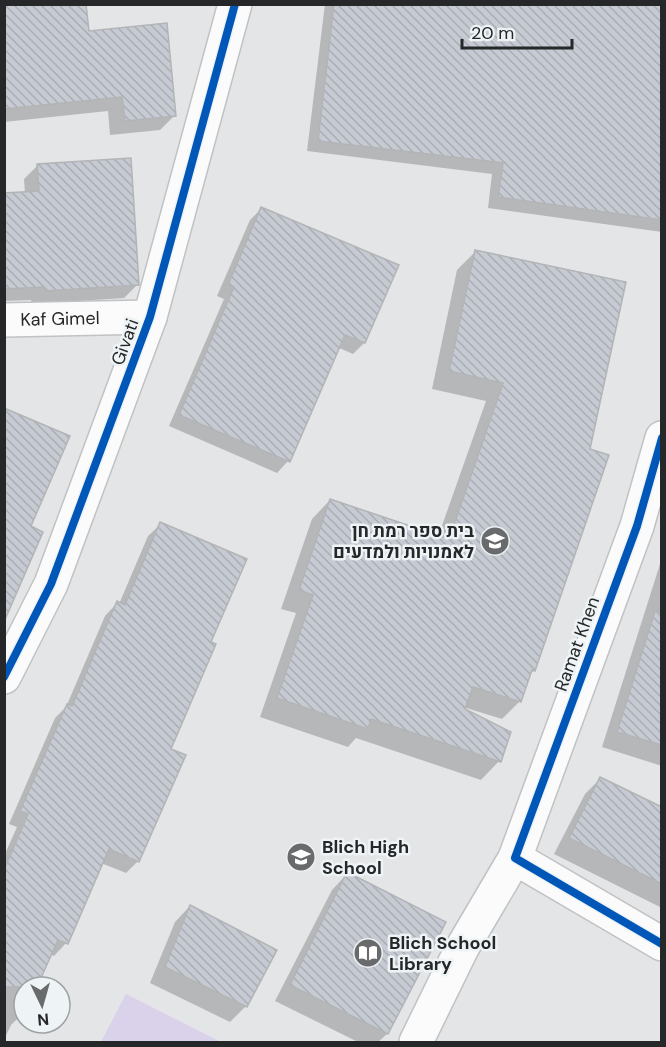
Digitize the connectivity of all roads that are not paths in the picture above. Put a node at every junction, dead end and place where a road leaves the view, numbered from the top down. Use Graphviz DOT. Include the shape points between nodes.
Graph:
graph roads {
  1 [pos="235,4"];
  2 [pos="150,317"];
  3 [pos="4,320"];
  4 [pos="662,438"];
  5 [pos="4,677"];
  6 [pos="515,858"];
  7 [pos="662,944"];
  8 [pos="416,1042"];
  1 -- 2 [label="street, Givati"];
  2 -- 3 [label="street, Kaf Gimel"];
  2 -- 5 [label="street, Givati" via="51,584"];
  4 -- 6 [label="street, Ramat Khen" via="637,526"];
  6 -- 7 [label="street"];
  6 -- 8 [label="street, Ramat Khen" via="462,948"];
}
